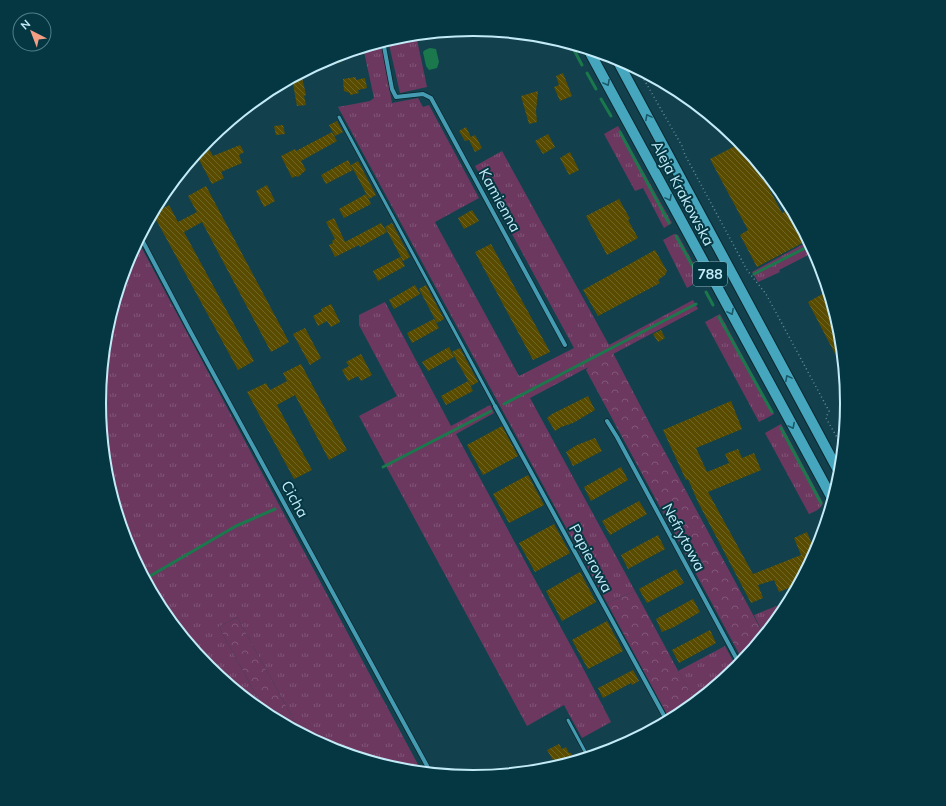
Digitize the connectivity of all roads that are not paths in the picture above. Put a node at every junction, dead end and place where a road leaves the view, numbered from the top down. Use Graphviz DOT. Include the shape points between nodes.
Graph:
graph roads {
  1 [pos="384,47"];
  2 [pos="591,55"];
  3 [pos="621,68"];
  4 [pos="339,117"];
  5 [pos="143,242"];
  6 [pos="565,345"];
  7 [pos="495,406"];
  8 [pos="607,421"];
  9 [pos="835,464"];
  10 [pos="828,493"];
  11 [pos="737,659"];
  12 [pos="664,716"];
  13 [pos="568,720"];
  14 [pos="586,752"];
  15 [pos="427,767"];
  1 -- 6 [label="street, Kamienna" via="392,89 396,97 423,94 431,98"];
  2 -- 10 [label="main road, Aleja Krakowska / 788, one-way"];
  9 -- 3 [label="main road, Aleja Krakowska / 788, one-way"];
  4 -- 7 [label="lane"];
  5 -- 15 [label="street, Cicha"];
  7 -- 12 [label="street, Papierowa"];
  8 -- 11 [label="street, Nefrytowa"];
  13 -- 14 [label="lane"];
}
